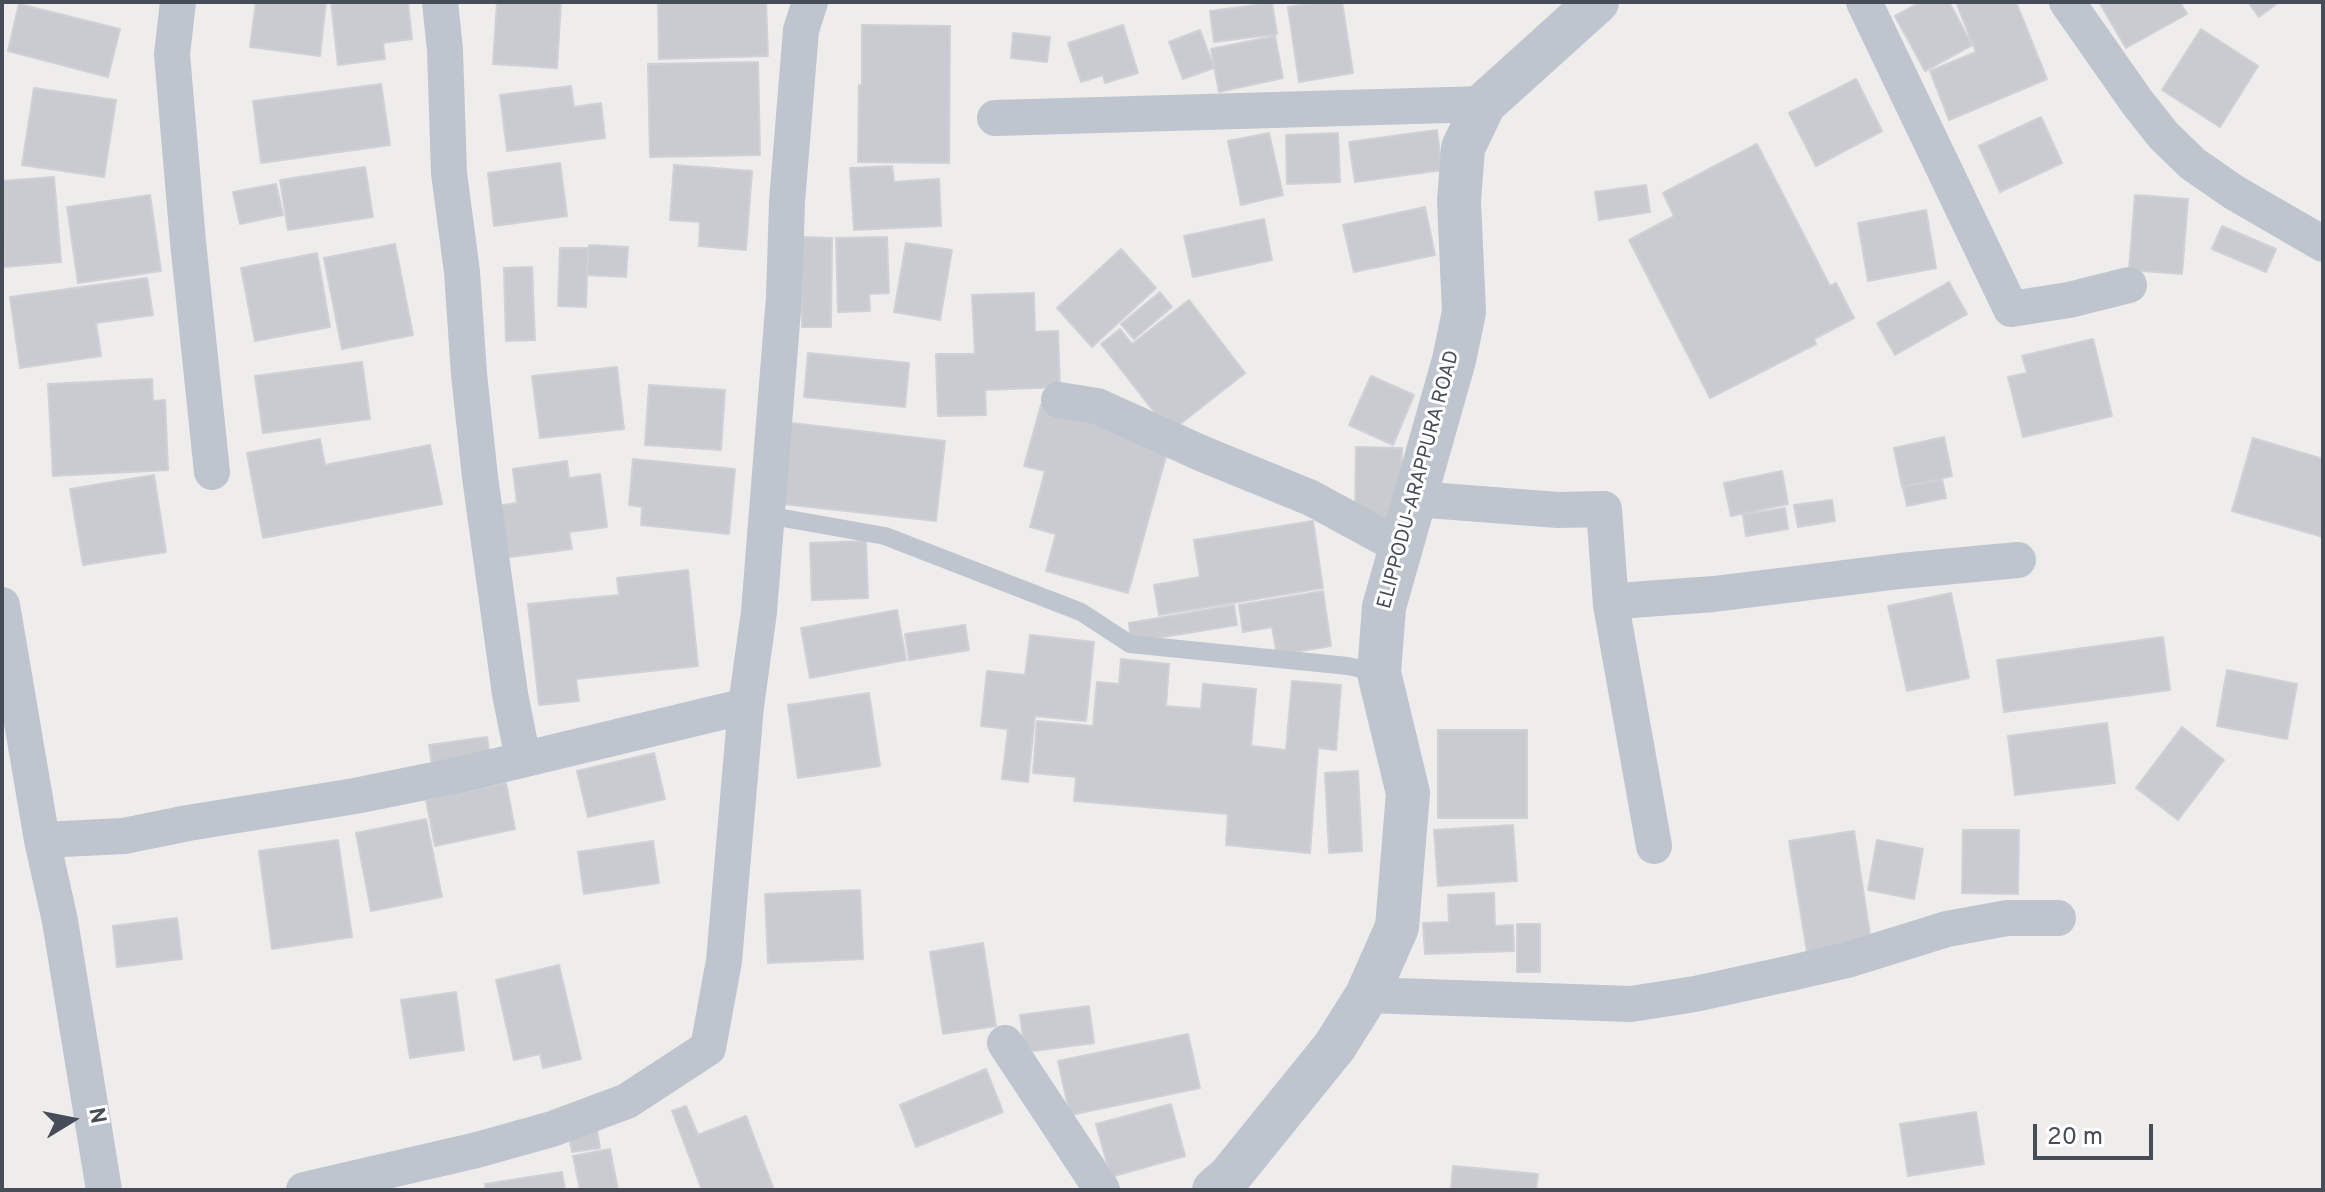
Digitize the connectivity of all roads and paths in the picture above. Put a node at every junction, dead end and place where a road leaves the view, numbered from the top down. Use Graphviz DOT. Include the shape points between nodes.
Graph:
graph roads {
  1 [pos="178,2"];
  2 [pos="440,2"];
  3 [pos="810,2"];
  4 [pos="1864,2"];
  5 [pos="2067,2"];
  6 [pos="1587,6"];
  7 [pos="1484,104"];
  8 [pos="995,118"];
  9 [pos="2323,244"];
  10 [pos="2129,285"];
  11 [pos="1059,400"];
  12 [pos="212,472"];
  13 [pos="1415,499"];
  14 [pos="766,515"];
  15 [pos="1401,547"];
  16 [pos="2018,560"];
  17 [pos="2,605"];
  18 [pos="1611,605"];
  19 [pos="1379,673"];
  20 [pos="746,706"];
  21 [pos="523,759"];
  22 [pos="42,840"];
  23 [pos="1654,846"];
  24 [pos="2058,918"];
  25 [pos="1367,995"];
  26 [pos="1005,1043"];
  27 [pos="104,1190"];
  28 [pos="304,1190"];
  29 [pos="1102,1190"];
  30 [pos="1214,1190"];
  1 -- 12 [label="street" via="172,54"];
  2 -- 21 [label="street" via="449,173 480,477"];
  3 -- 14 [label="street" via="801,30"];
  4 -- 10 [label="street" via="2011,309"];
  5 -- 9 [label="street" via="2137,102 2193,164"];
  6 -- 7 [label="street, ELIPPODU-ARAPPURA ROAD"];
  7 -- 8 [label="street"];
  7 -- 13 [label="street, ELIPPODU-ARAPPURA ROAD" via="1463,148 1459,201 1464,312"];
  11 -- 15 [label="street" via="1097,406 1311,498"];
  13 -- 15 [label="street, ELIPPODU-ARAPPURA ROAD"];
  13 -- 18 [label="street" via="1604,509"];
  14 -- 19 [label="lane" via="885,536 1081,612 1130,644"];
  14 -- 20 [label="street"];
  15 -- 19 [label="street, ELIPPODU-ARAPPURA ROAD" via="1384,607"];
  16 -- 18 [label="street"];
  17 -- 22 [label="street"];
  18 -- 23 [label="street"];
  19 -- 25 [label="street, ELIPPODU-ARAPPURA ROAD" via="1408,793 1397,927"];
  20 -- 21 [label="street"];
  20 -- 28 [label="street" via="724,961 708,1048 627,1101 552,1129"];
  21 -- 22 [label="street" via="370,793 124,836"];
  22 -- 27 [label="street"];
  24 -- 25 [label="street" via="2007,918 1947,929 1833,963 1631,1004"];
  25 -- 30 [label="street, ELIPPODU-ARAPPURA ROAD" via="1335,1046"];
  26 -- 29 [label="street"];
}
